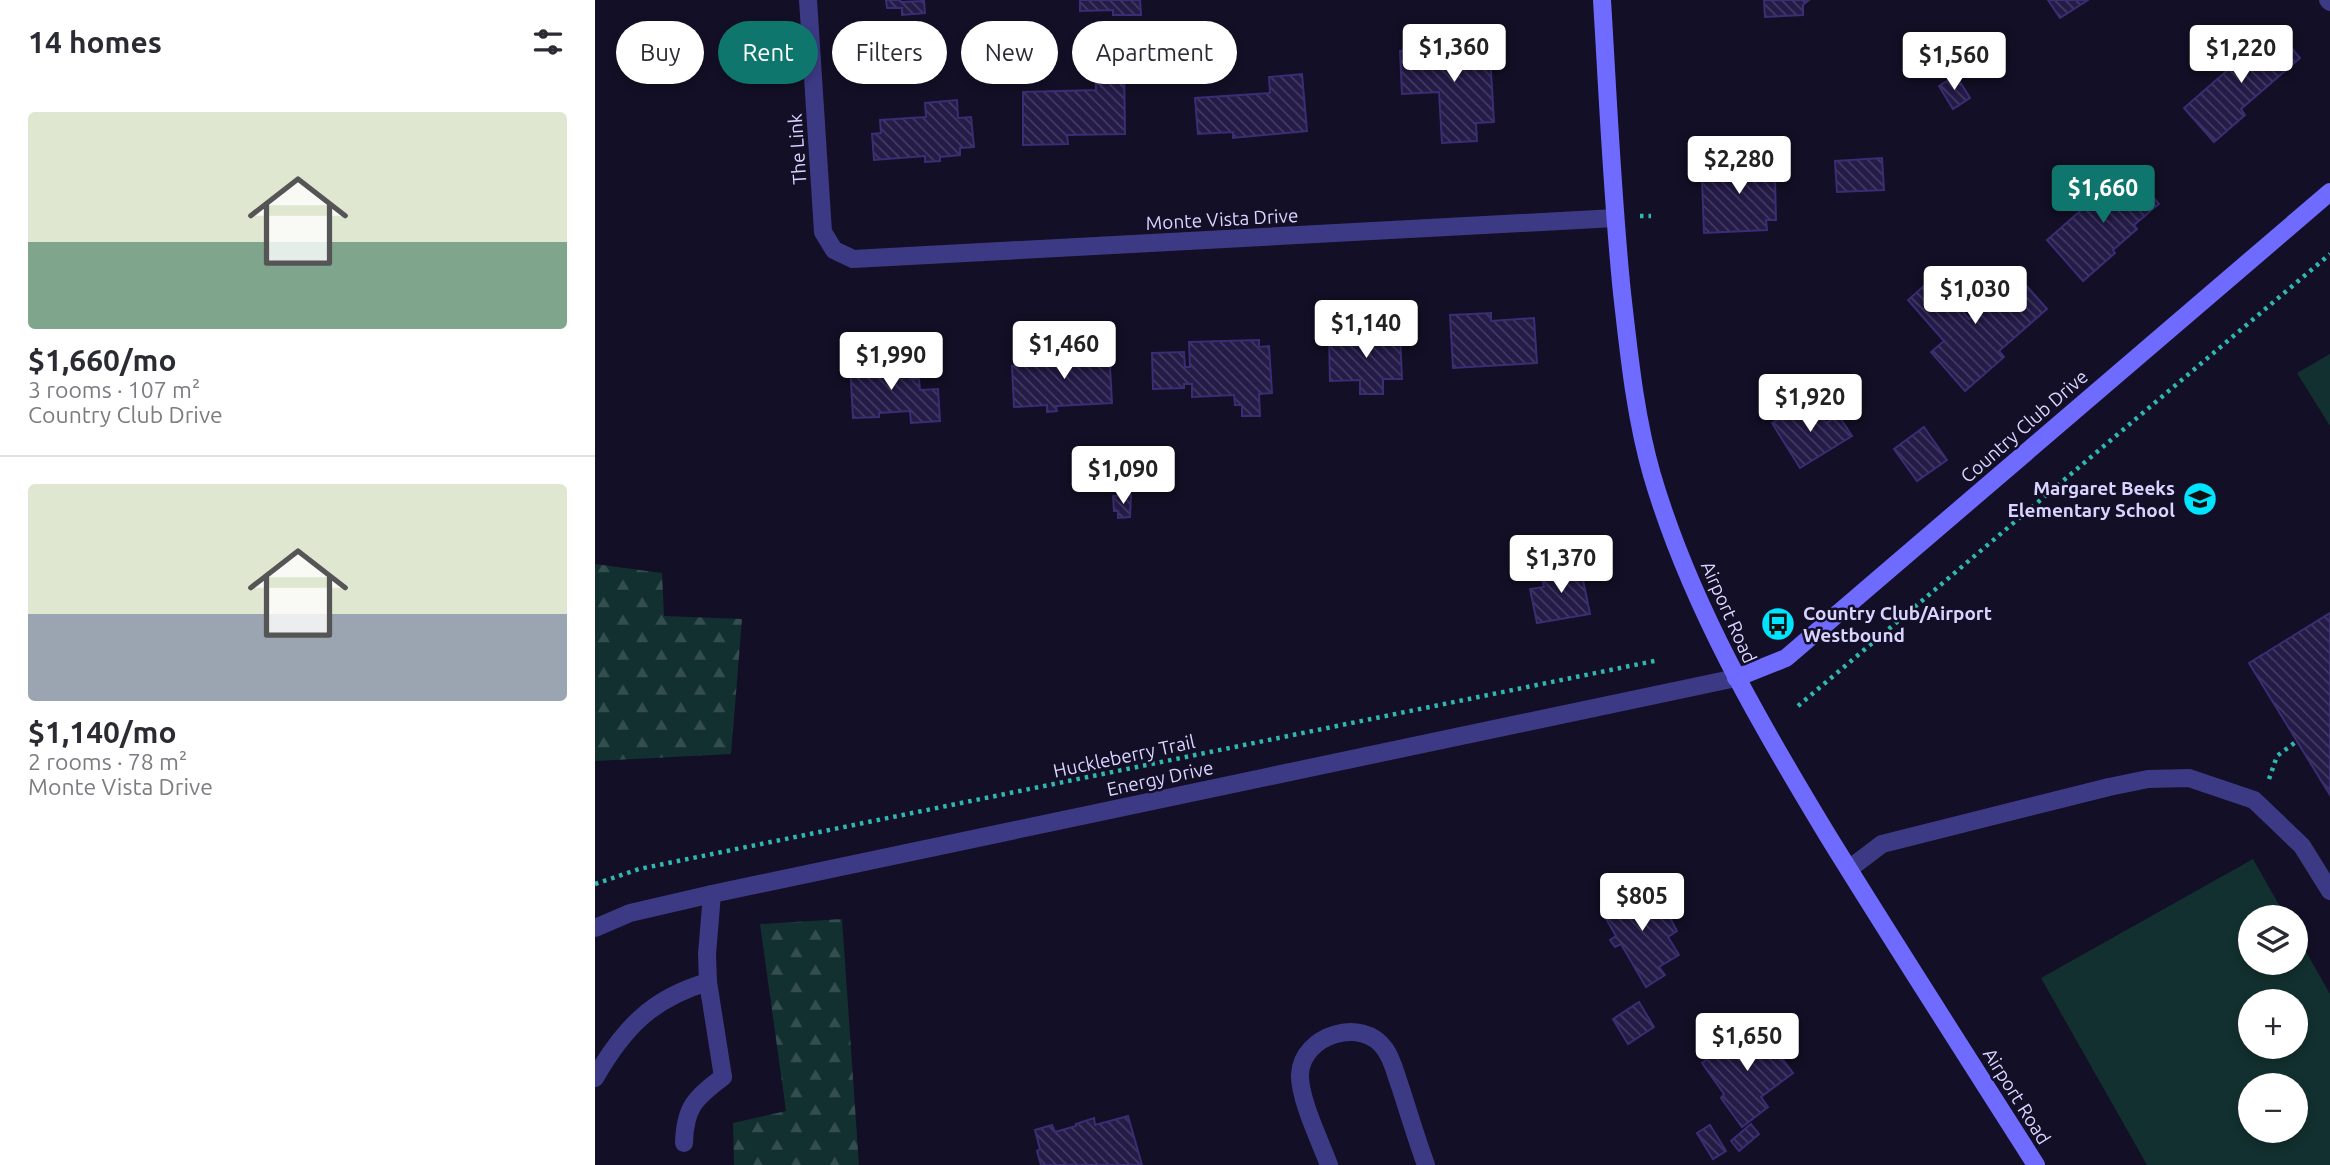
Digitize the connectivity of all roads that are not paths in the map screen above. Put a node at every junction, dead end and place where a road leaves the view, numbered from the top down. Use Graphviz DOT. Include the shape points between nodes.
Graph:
graph roads {
  1 [pos="808,0"];
  2 [pos="1602,0"];
  3 [pos="2330,192"];
  4 [pos="1615,218"];
  5 [pos="834,250"];
  6 [pos="1736,678"];
  7 [pos="1849,869"];
  8 [pos="2330,891"];
  9 [pos="712,894"];
  10 [pos="595,928"];
  11 [pos="708,982"];
  12 [pos="595,1079"];
  13 [pos="684,1143"];
  14 [pos="1329,1165"];
  15 [pos="1426,1165"];
  16 [pos="2036,1165"];
  1 -- 5 [label="street, The Link" via="823,232"];
  2 -- 4 [label="street, Airport Road"];
  3 -- 6 [label="street, Country Club Drive" via="1786,658"];
  4 -- 5 [label="street, Monte Vista Drive" via="863,260"];
  4 -- 6 [label="street, Airport Road" via="1631,379 1652,474 1679,552"];
  6 -- 7 [label="street, Airport Road"];
  6 -- 9 [label="street, Energy Drive"];
  7 -- 8 [label="street" via="1882,844 2109,787 2148,779 2189,778 2254,800 2302,846"];
  7 -- 16 [label="street, Airport Road"];
  9 -- 10 [label="street, Energy Drive" via="630,913"];
  9 -- 11 [label="street"];
  11 -- 12 [label="street" via="660,1002 636,1021 612,1047"];
  11 -- 13 [label="street" via="723,1077 698,1096 690,1109"];
  14 -- 15 [label="street" via="1304,1097 1302,1063 1319,1042 1351,1032 1369,1035 1384,1048"];
}
